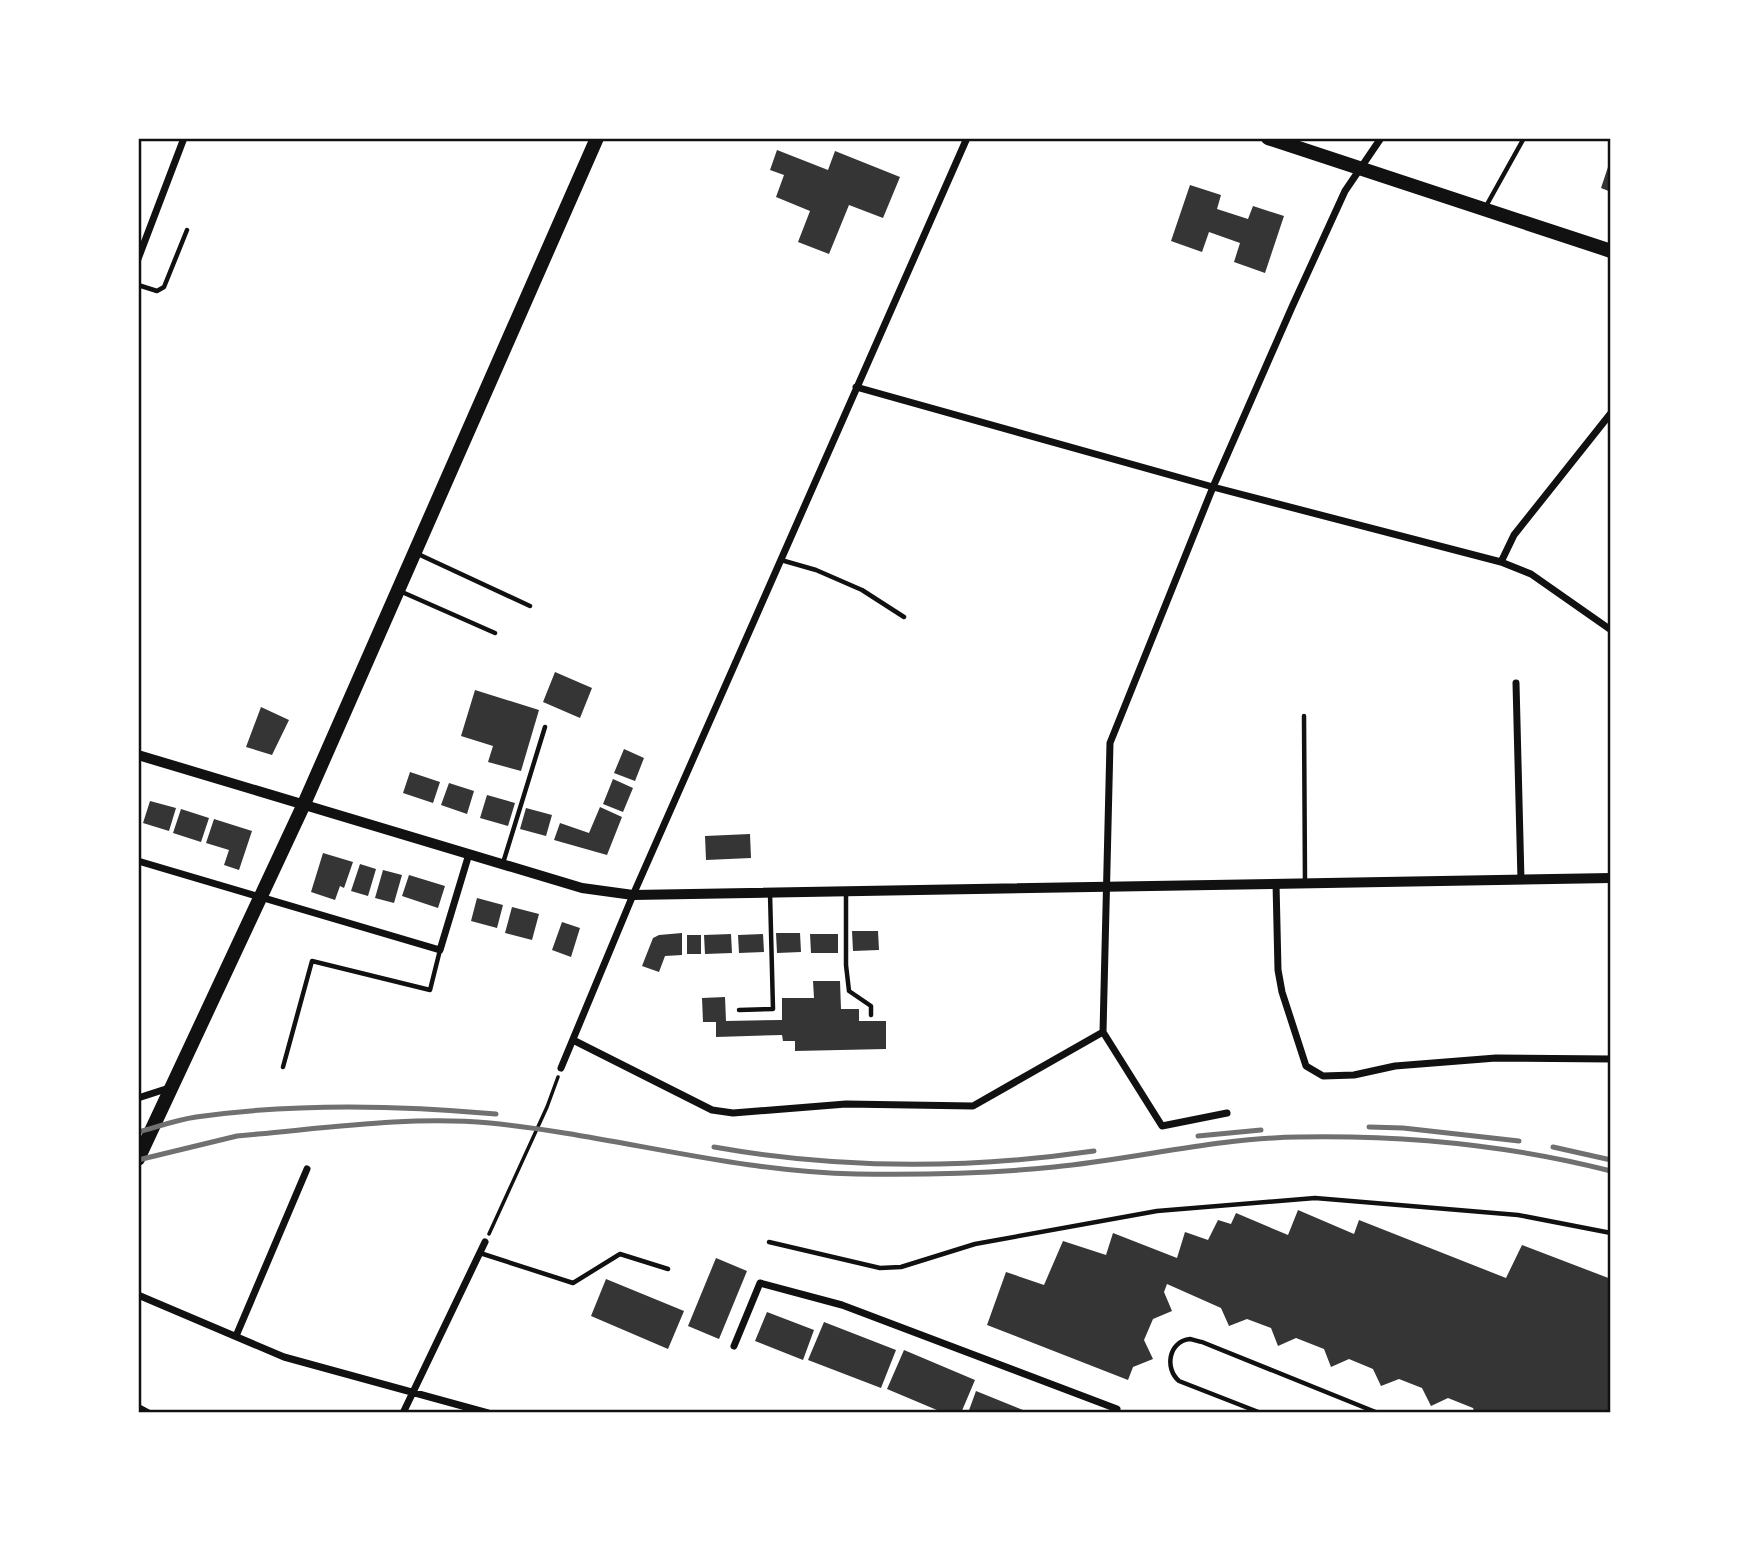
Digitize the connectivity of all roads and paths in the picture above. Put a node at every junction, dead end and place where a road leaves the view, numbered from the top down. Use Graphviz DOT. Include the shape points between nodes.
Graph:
graph roads {
  1 [pos="184,138"];
  2 [pos="597,138"];
  3 [pos="967,138"];
  4 [pos="1268,138"];
  5 [pos="1381,138"];
  6 [pos="1524,138"];
  7 [pos="1358,169"];
  8 [pos="1485,209"];
  9 [pos="187,230"];
  10 [pos="1611,251"];
  11 [pos="138,259"];
  12 [pos="138,285"];
  13 [pos="856,387"];
  14 [pos="1611,413"];
  15 [pos="1213,487"];
  16 [pos="414,552"];
  17 [pos="780,560"];
  18 [pos="1501,562"];
  19 [pos="398,590"];
  20 [pos="530,606"];
  21 [pos="904,617"];
  22 [pos="1611,630"];
  23 [pos="495,633"];
  24 [pos="1516,683"];
  25 [pos="1304,716"];
  26 [pos="545,727"];
  27 [pos="138,755"];
  28 [pos="304,804"];
  29 [pos="469,854"];
  30 [pos="138,861"];
  31 [pos="503,864"];
  32 [pos="1611,878"];
  33 [pos="1521,880"];
  34 [pos="1276,883"];
  35 [pos="1305,883"];
  36 [pos="1107,886"];
  37 [pos="846,891"];
  38 [pos="770,892"];
  39 [pos="633,895"];
  40 [pos="440,950"];
  41 [pos="739,1010"];
  42 [pos="871,1015"];
  43 [pos="1103,1032"];
  44 [pos="573,1040"];
  45 [pos="1611,1059"];
  46 [pos="283,1067"];
  47 [pos="561,1068"];
  48 [pos="556,1083"];
  49 [pos="170,1088"];
  50 [pos="138,1098"];
  51 [pos="1227,1113"];
  52 [pos="138,1159"];
  53 [pos="307,1169"];
  54 [pos="1611,1233"];
  55 [pos="485,1242"];
  56 [pos="769,1242"];
  57 [pos="480,1253"];
  58 [pos="668,1269"];
  59 [pos="138,1295"];
  60 [pos="236,1336"];
  61 [pos="734,1346"];
  62 [pos="412,1393"];
  63 [pos="138,1406"];
  64 [pos="151,1413"];
  65 [pos="403,1413"];
  66 [pos="488,1413"];
  67 [pos="1115,1413"];
  68 [pos="1261,1413"];
  69 [pos="1378,1413"];
  1 -- 11 [label="street"];
  2 -- 16 [label="main road"];
  3 -- 13 [label="street"];
  4 -- 7 [label="main road"];
  5 -- 7 [label="street"];
  6 -- 8 [label="lane"];
  7 -- 8 [label="main road"];
  7 -- 15 [label="street"];
  8 -- 10 [label="main road"];
  9 -- 12 [label="lane" via="164,287 157,291"];
  13 -- 15 [label="street"];
  13 -- 17 [label="street"];
  14 -- 18 [label="street" via="1514,535"];
  15 -- 18 [label="street"];
  15 -- 36 [label="street" via="1110,743"];
  16 -- 19 [label="main road"];
  16 -- 20 [label="lane"];
  17 -- 21 [label="lane" via="862,590"];
  17 -- 39 [label="street"];
  18 -- 22 [label="street" via="1531,574"];
  19 -- 23 [label="lane"];
  19 -- 28 [label="main road"];
  24 -- 33 [label="street"];
  25 -- 35 [label="lane"];
  26 -- 31 [label="lane"];
  27 -- 28 [label="street"];
  28 -- 29 [label="street"];
  28 -- 49 [label="main road"];
  29 -- 31 [label="street"];
  29 -- 40 [label="street"];
  30 -- 40 [label="street"];
  31 -- 39 [label="street" via="582,888"];
  32 -- 33 [label="street"];
  33 -- 35 [label="street"];
  34 -- 35 [label="street"];
  34 -- 36 [label="street"];
  34 -- 45 [label="street" via="1282,992 1306,1066 1323,1076 1496,1058"];
  36 -- 37 [label="street"];
  36 -- 43 [label="street"];
  37 -- 38 [label="street"];
  37 -- 42 [label="lane" via="849,991 870,1006"];
  38 -- 39 [label="street"];
  38 -- 41 [label="lane" via="774,1009"];
  39 -- 44 [label="street"];
  40 -- 46 [label="lane" via="430,990 312,961"];
  43 -- 44 [label="street" via="973,1106 846,1104 733,1113 712,1110"];
  43 -- 51 [label="street" via="1162,1126"];
  44 -- 47 [label="street"];
  48 -- 55 [label="path"];
  49 -- 50 [label="street"];
  49 -- 52 [label="main road"];
  53 -- 60 [label="street"];
  54 -- 56 [label="lane" via="1518,1215 1315,1198 1157,1211 975,1244 901,1267 880,1268"];
  55 -- 57 [label="street"];
  57 -- 58 [label="lane" via="573,1283 620,1254"];
  57 -- 62 [label="street"];
  59 -- 60 [label="street"];
  60 -- 62 [label="street" via="284,1357"];
  61 -- 67 [label="street" via="760,1283 842,1306 1116,1409"];
  62 -- 65 [label="street"];
  62 -- 66 [label="street"];
  63 -- 64 [label="lane"];
  68 -- 69 [label="lane" via="1179,1381 1169,1365 1179,1343 1190,1339 1202,1342"];
}
